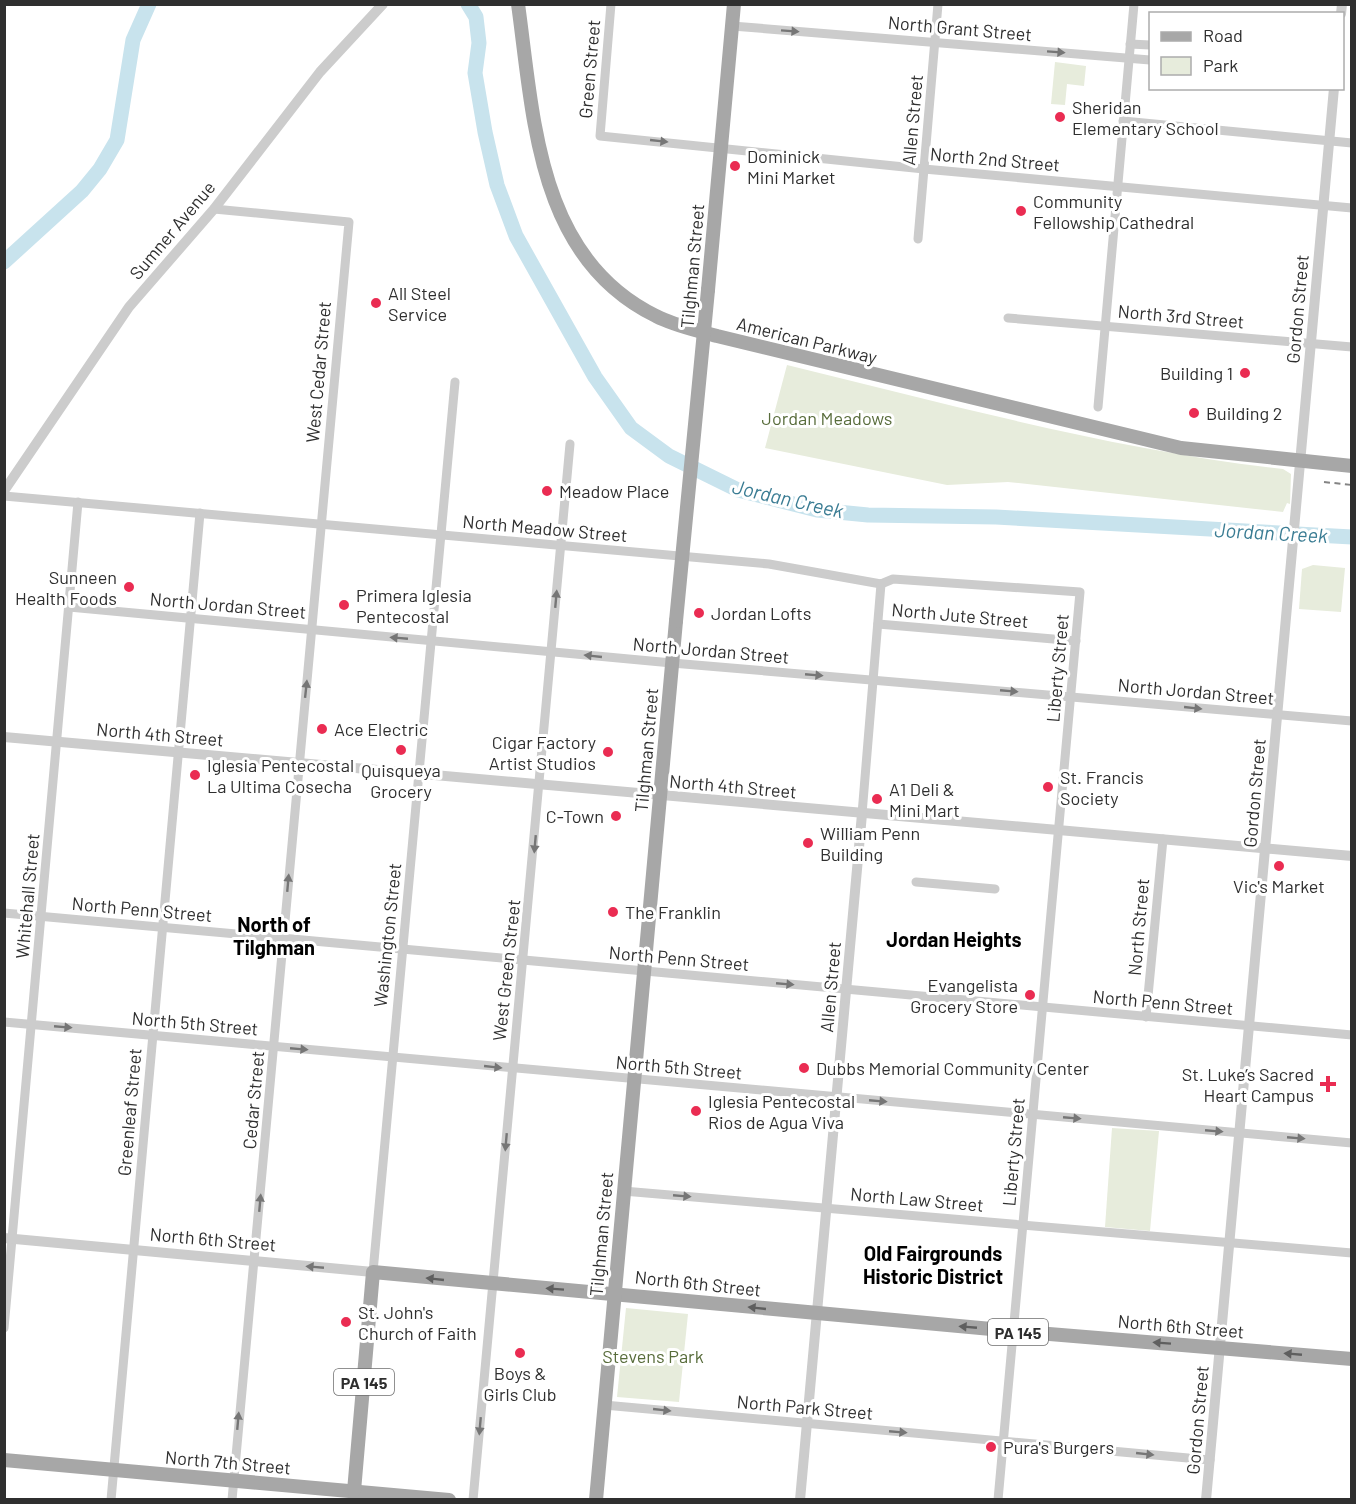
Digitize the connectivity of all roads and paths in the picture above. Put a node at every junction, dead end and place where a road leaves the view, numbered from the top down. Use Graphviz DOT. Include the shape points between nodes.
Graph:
graph roads {
  1 [pos="383,4"];
  2 [pos="518,4"];
  3 [pos="611,4"];
  4 [pos="734,4"];
  5 [pos="938,4"];
  6 [pos="1134,4"];
  7 [pos="732,26"];
  8 [pos="934,44"];
  9 [pos="1130,44"];
  10 [pos="1149,45"];
  11 [pos="1129,58"];
  12 [pos="1149,60"];
  13 [pos="1334,90"];
  14 [pos="1124,121"];
  15 [pos="600,136"];
  16 [pos="1329,140"];
  17 [pos="1352,143"];
  18 [pos="720,147"];
  19 [pos="924,169"];
  20 [pos="1117,187"];
  21 [pos="1323,205"];
  22 [pos="1352,208"];
  23 [pos="214,209"];
  24 [pos="918,239"];
  25 [pos="1008,318"];
  26 [pos="1104,326"];
  27 [pos="1311,343"];
  28 [pos="1352,347"];
  29 [pos="455,382"];
  30 [pos="1098,407"];
  31 [pos="570,444"];
  32 [pos="1301,462"];
  33 [pos="1352,466"];
  34 [pos="4,491"];
  35 [pos="4,496"];
  36 [pos="78,502"];
  37 [pos="200,513"];
  38 [pos="321,524"];
  39 [pos="442,535"];
  40 [pos="561,546"];
  41 [pos="881,584"];
  42 [pos="1080,592"];
  43 [pos="69,607"];
  44 [pos="191,618"];
  45 [pos="878,624"];
  46 [pos="312,630"];
  47 [pos="433,641"];
  48 [pos="1076,641"];
  49 [pos="552,652"];
  50 [pos="672,663"];
  51 [pos="873,680"];
  52 [pos="1072,696"];
  53 [pos="1278,715"];
  54 [pos="1352,721"];
  55 [pos="4,736"];
  56 [pos="57,741"];
  57 [pos="179,752"];
  58 [pos="299,764"];
  59 [pos="421,775"];
  60 [pos="540,786"];
  61 [pos="659,796"];
  62 [pos="862,814"];
  63 [pos="1060,831"];
  64 [pos="1163,839"];
  65 [pos="1265,848"];
  66 [pos="1352,856"];
  67 [pos="916,882"];
  68 [pos="996,889"];
  69 [pos="4,913"];
  70 [pos="41,917"];
  71 [pos="162,928"];
  72 [pos="283,939"];
  73 [pos="403,950"];
  74 [pos="524,961"];
  75 [pos="643,972"];
  76 [pos="846,990"];
  77 [pos="1043,1008"];
  78 [pos="1146,1017"];
  79 [pos="4,1022"];
  80 [pos="32,1024"];
  81 [pos="1249,1027"];
  82 [pos="1352,1035"];
  83 [pos="153,1036"];
  84 [pos="274,1047"];
  85 [pos="393,1058"];
  86 [pos="513,1069"];
  87 [pos="633,1080"];
  88 [pos="836,1098"];
  89 [pos="1033,1114"];
  90 [pos="1240,1133"];
  91 [pos="1352,1143"];
  92 [pos="623,1191"];
  93 [pos="826,1207"];
  94 [pos="1023,1226"];
  95 [pos="9,1239"];
  96 [pos="1230,1243"];
  97 [pos="134,1250"];
  98 [pos="1352,1253"];
  99 [pos="254,1261"];
  100 [pos="373,1272"];
  101 [pos="493,1285"];
  102 [pos="613,1293"];
  103 [pos="816,1313"];
  104 [pos="4,1328"];
  105 [pos="1013,1331"];
  106 [pos="1220,1347"];
  107 [pos="1352,1359"];
  108 [pos="604,1405"];
  109 [pos="807,1423"];
  110 [pos="1003,1441"];
  111 [pos="4,1460"];
  112 [pos="1210,1460"];
  113 [pos="114,1470"];
  114 [pos="233,1480"];
  115 [pos="353,1495"];
  116 [pos="111,1500"];
  117 [pos="232,1500"];
  118 [pos="448,1500"];
  119 [pos="473,1500"];
  120 [pos="596,1500"];
  121 [pos="800,1500"];
  122 [pos="998,1500"];
  123 [pos="1206,1500"];
  1 -- 23 [label="street, Sumner Avenue" via="320,72"];
  2 -- 32 [label="main road, American Parkway" via="540,154 555,205 593,267 642,309 717,336 1095,429 1181,448"];
  3 -- 15 [label="street, Green Street"];
  4 -- 7 [label="main road, Tilghman Street"];
  5 -- 8 [label="street, Allen Street"];
  6 -- 9 [label="street"];
  7 -- 8 [label="street, North Grant Street, one-way"];
  7 -- 18 [label="main road, Tilghman Street"];
  8 -- 11 [label="street, North Grant Street, one-way"];
  8 -- 19 [label="street, Allen Street"];
  9 -- 10 [label="street"];
  9 -- 11 [label="street"];
  11 -- 12 [label="street, North Grant Street"];
  11 -- 14 [label="street"];
  13 -- 16 [label="street, Gordon Street"];
  14 -- 16 [label="street"];
  14 -- 20 [label="street"];
  15 -- 18 [label="street, North 2nd Street, one-way"];
  16 -- 17 [label="street"];
  16 -- 21 [label="street, Gordon Street"];
  18 -- 19 [label="street, North 2nd Street"];
  18 -- 50 [label="main road, Tilghman Street, bridge"];
  19 -- 20 [label="street, North 2nd Street"];
  19 -- 24 [label="street, Allen Street"];
  20 -- 21 [label="street, North 2nd Street"];
  20 -- 26 [label="street"];
  21 -- 22 [label="street, North 2nd Street"];
  21 -- 27 [label="street, Gordon Street"];
  23 -- 34 [label="street, Sumner Avenue" via="113,328"];
  23 -- 38 [label="street, West Cedar Street" via="349,222"];
  25 -- 26 [label="street, North 3rd Street"];
  26 -- 27 [label="street, North 3rd Street"];
  26 -- 30 [label="street"];
  27 -- 28 [label="street, North 3rd Street"];
  27 -- 32 [label="street, Gordon Street"];
  29 -- 39 [label="street, Washington Street"];
  31 -- 40 [label="street, West Green Street"];
  32 -- 33 [label="main road, American Parkway"];
  32 -- 53 [label="street, Gordon Street"];
  35 -- 36 [label="street, North Meadow Street"];
  36 -- 37 [label="street, North Meadow Street"];
  36 -- 43 [label="street, Whitehall Street"];
  37 -- 38 [label="street, North Meadow Street"];
  37 -- 44 [label="street, Greenleaf Street"];
  38 -- 39 [label="street, North Meadow Street"];
  38 -- 46 [label="street, Cedar Street"];
  39 -- 40 [label="street, North Meadow Street"];
  39 -- 47 [label="street, Washington Street"];
  40 -- 41 [label="street, North Meadow Street" via="769,564"];
  49 -- 40 [label="street, West Green Street, one-way"];
  41 -- 42 [label="street, North Meadow Street" via="893,579"];
  41 -- 45 [label="street, Allen Street"];
  42 -- 48 [label="street, Liberty Street"];
  43 -- 44 [label="street, North Jordan Street"];
  43 -- 56 [label="street, Whitehall Street"];
  44 -- 46 [label="street, North Jordan Street"];
  44 -- 57 [label="street, Greenleaf Street"];
  45 -- 48 [label="street, North Jute Street"];
  45 -- 51 [label="street, Allen Street"];
  47 -- 46 [label="street, North Jordan Street, one-way"];
  58 -- 46 [label="street, Cedar Street, one-way"];
  47 -- 49 [label="street, North Jordan Street"];
  47 -- 59 [label="street, Washington Street"];
  48 -- 52 [label="street, Liberty Street"];
  50 -- 49 [label="street, North Jordan Street, one-way"];
  49 -- 60 [label="street, West Green Street"];
  50 -- 51 [label="street, North Jordan Street, one-way"];
  50 -- 61 [label="main road, Tilghman Street"];
  51 -- 52 [label="street, North Jordan Street, one-way"];
  51 -- 62 [label="street, Allen Street"];
  52 -- 53 [label="street, North Jordan Street, one-way"];
  52 -- 63 [label="street, Liberty Street"];
  53 -- 54 [label="street, North Jordan Street"];
  53 -- 65 [label="street, Gordon Street"];
  55 -- 56 [label="street, North 4th Street"];
  56 -- 57 [label="street, North 4th Street"];
  56 -- 70 [label="street, Whitehall Street"];
  57 -- 58 [label="street, North 4th Street"];
  57 -- 71 [label="street, Greenleaf Street"];
  58 -- 59 [label="street, North 4th Street"];
  72 -- 58 [label="street, Cedar Street, one-way"];
  59 -- 60 [label="street, North 4th Street"];
  59 -- 73 [label="street, Washington Street"];
  60 -- 61 [label="street, North 4th Street"];
  60 -- 74 [label="street, West Green Street, one-way"];
  61 -- 62 [label="street, North 4th Street"];
  61 -- 75 [label="main road, Tilghman Street"];
  62 -- 63 [label="street, North 4th Street"];
  62 -- 76 [label="street, Allen Street"];
  63 -- 64 [label="street, North 4th Street"];
  63 -- 77 [label="street, Liberty Street"];
  64 -- 65 [label="street, North 4th Street"];
  64 -- 78 [label="street, North Street"];
  65 -- 66 [label="street, North 4th Street"];
  65 -- 81 [label="street, Gordon Street"];
  67 -- 68 [label="street"];
  69 -- 70 [label="street, North Penn Street"];
  70 -- 71 [label="street, North Penn Street"];
  70 -- 80 [label="street, Whitehall Street"];
  71 -- 72 [label="street, North Penn Street"];
  71 -- 83 [label="street, Greenleaf Street"];
  72 -- 73 [label="street, North Penn Street"];
  72 -- 84 [label="street, Cedar Street"];
  73 -- 74 [label="street, North Penn Street"];
  73 -- 85 [label="street, Washington Street"];
  74 -- 75 [label="street, North Penn Street"];
  74 -- 86 [label="street, West Green Street"];
  75 -- 76 [label="street, North Penn Street, one-way"];
  75 -- 87 [label="main road, Tilghman Street"];
  76 -- 77 [label="street, North Penn Street"];
  76 -- 88 [label="street, Allen Street"];
  77 -- 78 [label="street, North Penn Street"];
  77 -- 89 [label="street, Liberty Street"];
  78 -- 81 [label="street, North Penn Street"];
  79 -- 80 [label="street, North 5th Street"];
  80 -- 83 [label="street, North 5th Street, one-way"];
  80 -- 95 [label="street, Whitehall Street"];
  81 -- 82 [label="street, North Penn Street"];
  81 -- 90 [label="street, Gordon Street"];
  83 -- 84 [label="street, North 5th Street"];
  83 -- 97 [label="street, Greenleaf Street"];
  84 -- 85 [label="street, North 5th Street, one-way"];
  99 -- 84 [label="street, Cedar Street, one-way"];
  85 -- 86 [label="street, North 5th Street, one-way"];
  85 -- 100 [label="street, Washington Street"];
  86 -- 87 [label="street, North 5th Street"];
  86 -- 101 [label="street, West Green Street, one-way"];
  87 -- 88 [label="street, North 5th Street"];
  87 -- 92 [label="main road, Tilghman Street"];
  88 -- 89 [label="street, North 5th Street, one-way"];
  88 -- 93 [label="street, Allen Street"];
  89 -- 90 [label="street, North 5th Street, one-way"];
  89 -- 94 [label="street, Liberty Street"];
  90 -- 91 [label="street, North 5th Street, one-way"];
  90 -- 96 [label="street, Gordon Street"];
  92 -- 93 [label="street, North Law Street, one-way"];
  92 -- 102 [label="main road, Tilghman Street"];
  93 -- 94 [label="street, North Law Street"];
  93 -- 103 [label="street, Allen Street"];
  94 -- 96 [label="street, North Law Street"];
  94 -- 105 [label="street, Liberty Street"];
  95 -- 97 [label="street, North 6th Street"];
  95 -- 104 [label="street, Whitehall Street"];
  96 -- 98 [label="street, North Law Street"];
  96 -- 106 [label="street, Gordon Street"];
  97 -- 99 [label="street, North 6th Street"];
  97 -- 113 [label="street, Greenleaf Street"];
  100 -- 99 [label="street, North 6th Street, one-way"];
  114 -- 99 [label="street, Cedar Street, one-way"];
  101 -- 100 [label="main road, North 6th Street / PA 145, one-way"];
  100 -- 115 [label="main road, Washington Street / PA 145"];
  102 -- 101 [label="main road, North 6th Street / PA 145, one-way"];
  101 -- 119 [label="street, West Green Street, one-way"];
  103 -- 102 [label="main road, North 6th Street / PA 145, one-way"];
  102 -- 108 [label="main road, Tilghman Street"];
  105 -- 103 [label="main road, North 6th Street / PA 145, one-way"];
  103 -- 109 [label="street, Allen Street"];
  106 -- 105 [label="main road, North 6th Street / PA 145, one-way"];
  105 -- 110 [label="street, Liberty Street"];
  107 -- 106 [label="main road, North 6th Street / PA 145, one-way"];
  106 -- 112 [label="street, Gordon Street"];
  108 -- 109 [label="street, North Park Street, one-way"];
  108 -- 120 [label="main road, Tilghman Street"];
  109 -- 110 [label="street, North Park Street, one-way"];
  109 -- 121 [label="street, Allen Street"];
  110 -- 112 [label="street, North Park Street, one-way"];
  110 -- 122 [label="street, Liberty Street"];
  111 -- 113 [label="main road, North 7th Street"];
  112 -- 123 [label="street, Gordon Street"];
  113 -- 114 [label="main road, North 7th Street"];
  113 -- 116 [label="street, Greenleaf Street"];
  114 -- 115 [label="main road, North 7th Street"];
  114 -- 117 [label="street, Cedar Street"];
  115 -- 118 [label="main road, North 7th Street"];
}
